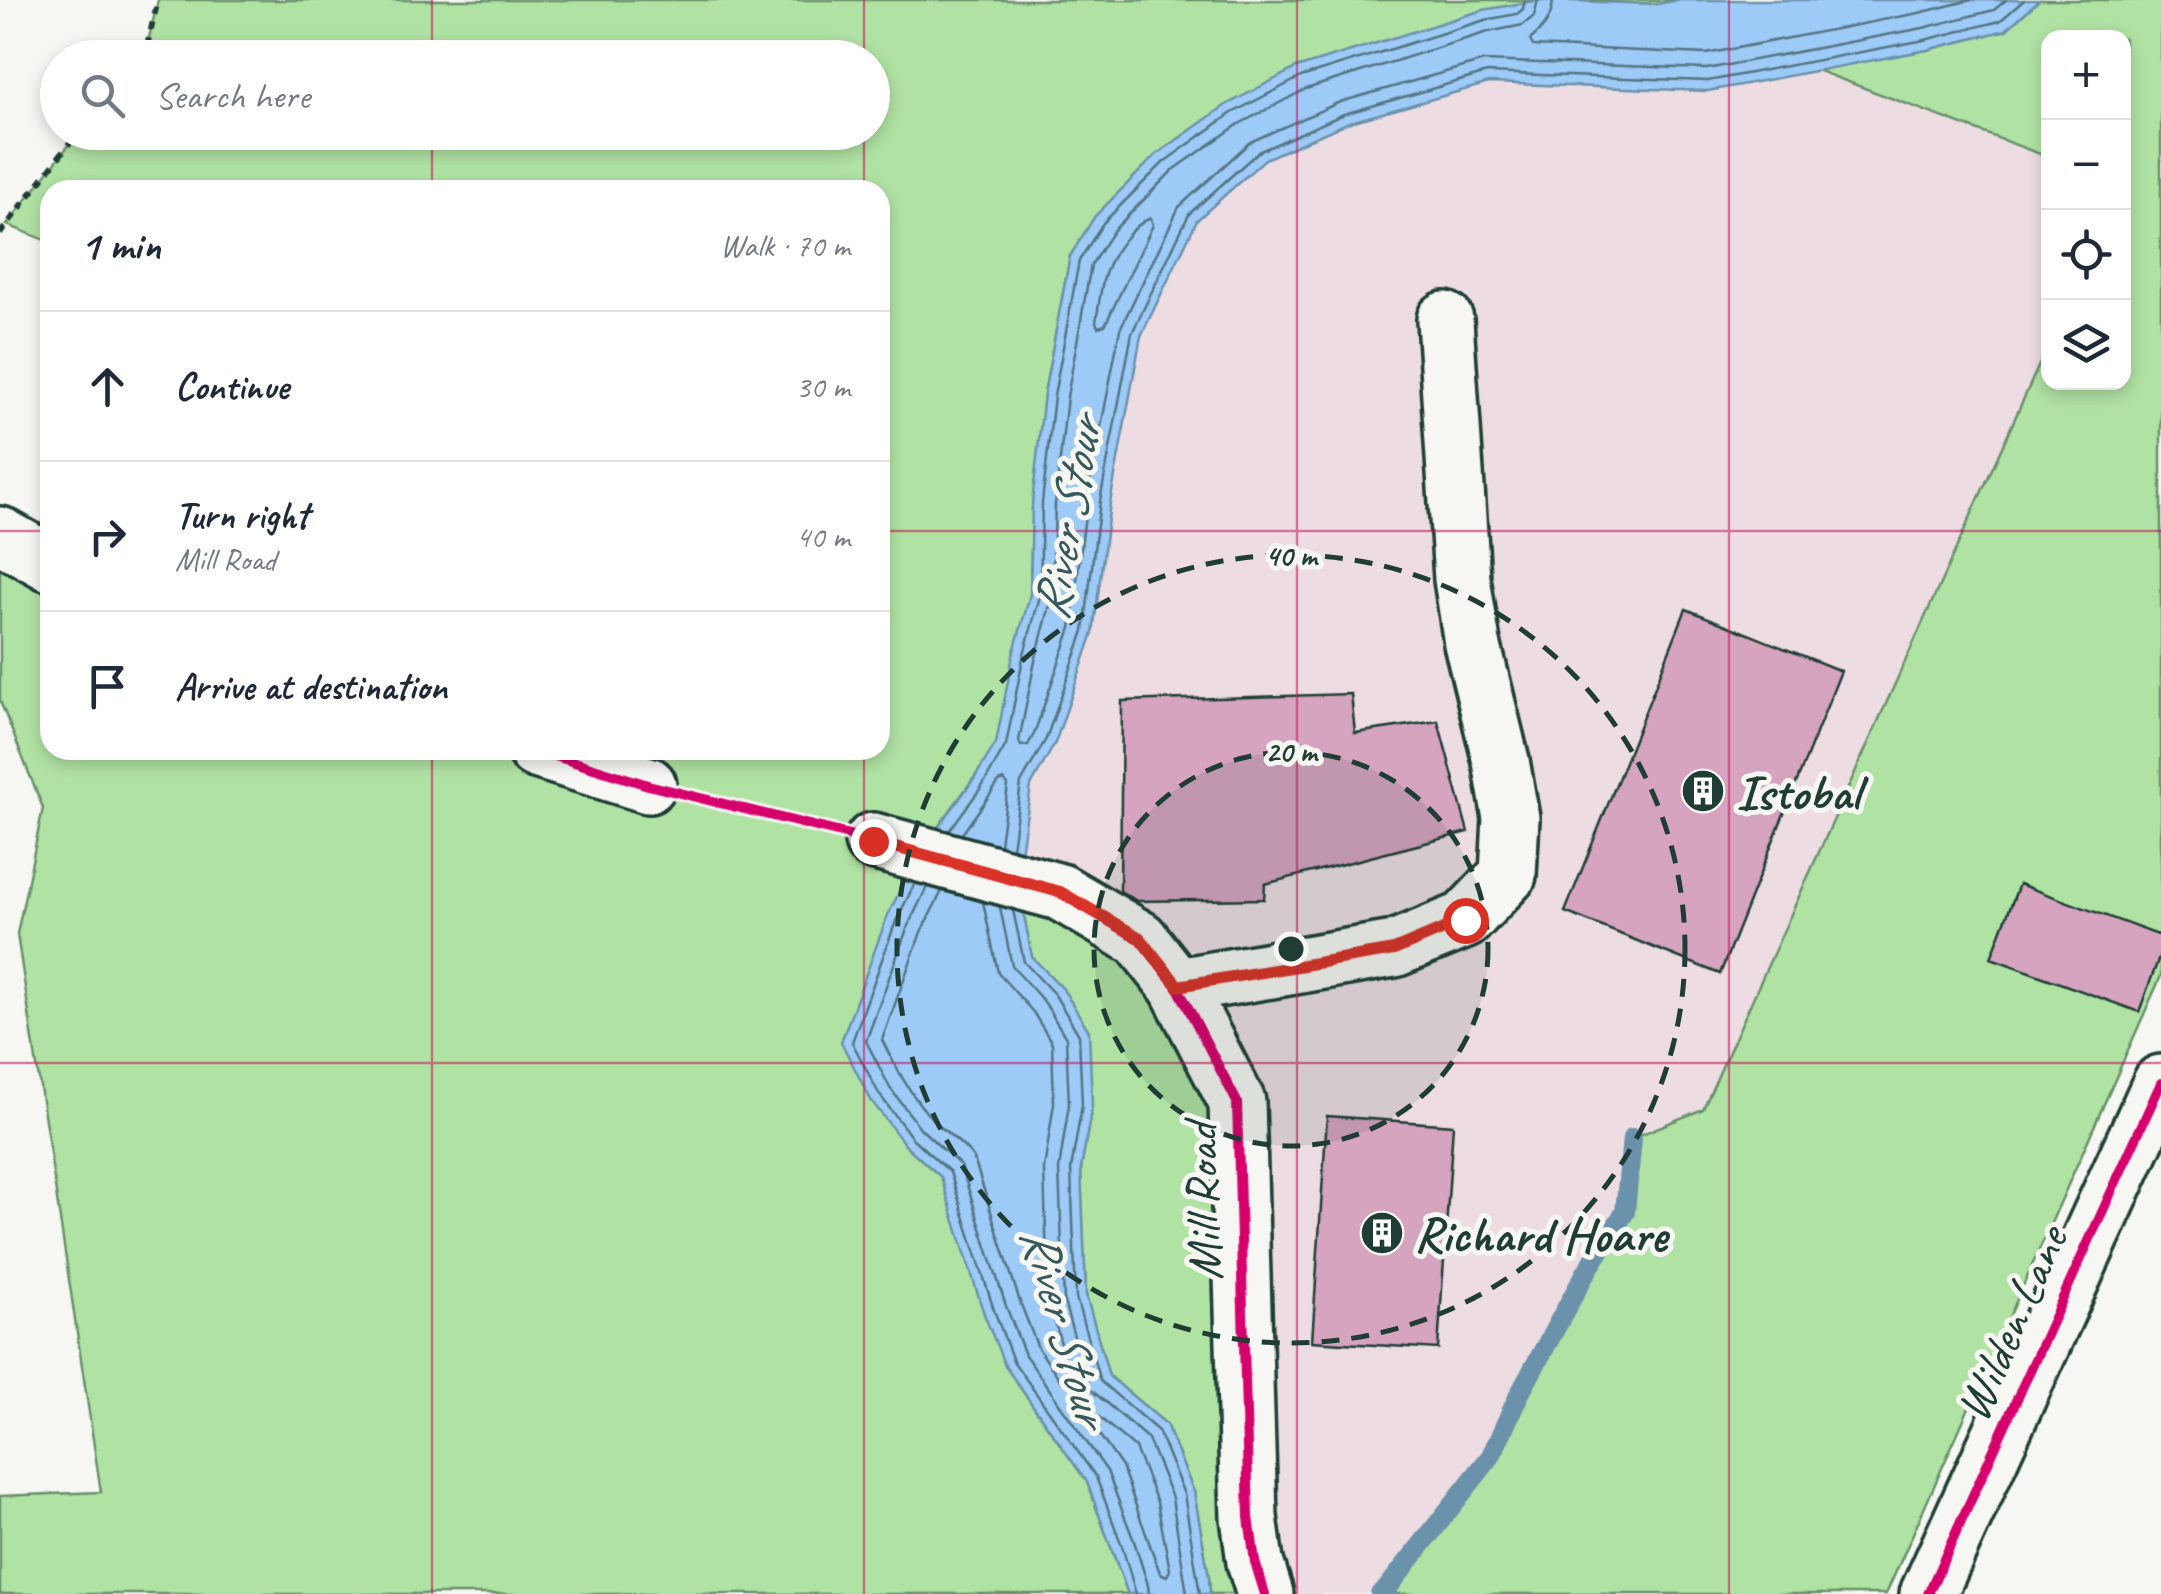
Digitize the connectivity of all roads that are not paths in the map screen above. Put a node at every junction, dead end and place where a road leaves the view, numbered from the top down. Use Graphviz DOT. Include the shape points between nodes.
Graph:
graph roads {
  1 [pos="1445,320"];
  2 [pos="0,534"];
  3 [pos="40,558"];
  4 [pos="568,760"];
  5 [pos="648,785"];
  6 [pos="873,841"];
  7 [pos="1178,986"];
  8 [pos="2161,1083"];
  9 [pos="1265,1594"];
  10 [pos="1928,1594"];
  1 -- 7 [label="street" via="1462,578 1512,818 1508,875 1465,920 1394,950"];
  2 -- 3 [label="street"];
  4 -- 5 [label="street"];
  6 -- 7 [label="street, Mill Road" via="1060,892 1140,938"];
  7 -- 9 [label="street, Mill Road" via="1236,1102 1249,1517"];
  8 -- 10 [label="street, Wilden Lane"];
}
